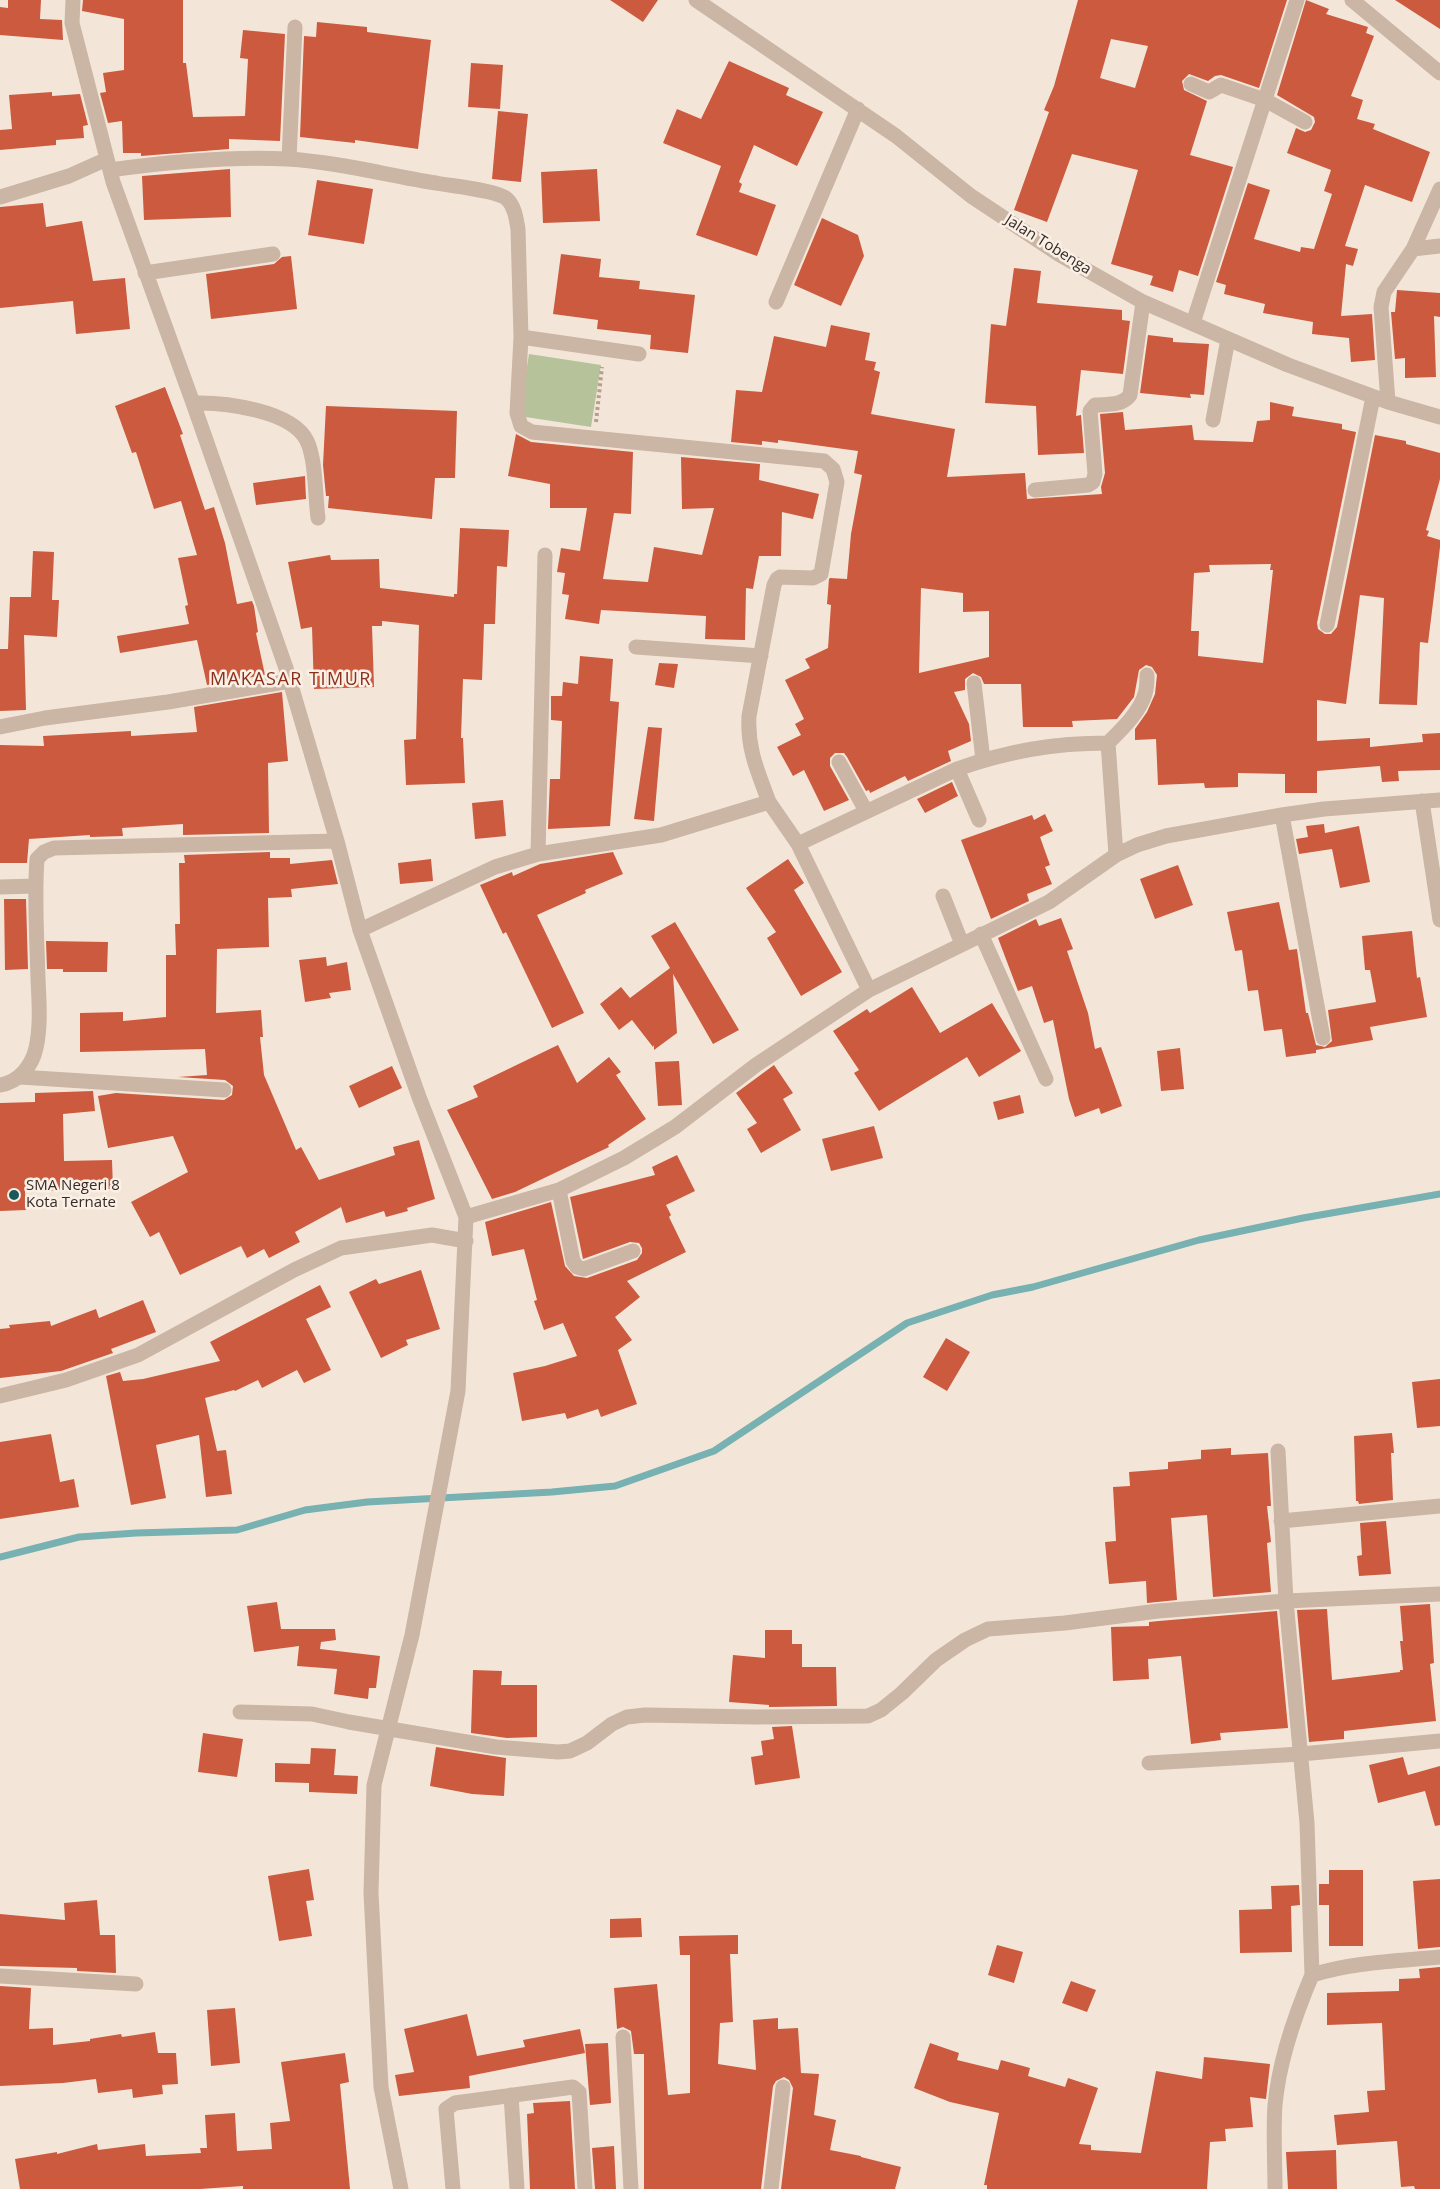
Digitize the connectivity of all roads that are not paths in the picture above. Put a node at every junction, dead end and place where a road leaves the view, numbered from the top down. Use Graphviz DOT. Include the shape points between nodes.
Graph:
graph roads {
  1 [pos="73,0"];
  2 [pos="696,0"];
  3 [pos="1297,0"];
  4 [pos="1352,0"];
  5 [pos="295,27"];
  6 [pos="1440,73"];
  7 [pos="1191,84"];
  8 [pos="1265,100"];
  9 [pos="858,109"];
  10 [pos="1305,122"];
  11 [pos="290,159"];
  12 [pos="108,165"];
  13 [pos="1440,189"];
  14 [pos="0,197"];
  15 [pos="1440,246"];
  16 [pos="1413,249"];
  17 [pos="273,254"];
  18 [pos="146,273"];
  19 [pos="776,302"];
  20 [pos="1143,302"];
  21 [pos="1193,323"];
  22 [pos="522,337"];
  23 [pos="1228,339"];
  24 [pos="639,354"];
  25 [pos="1373,397"];
  26 [pos="1388,402"];
  27 [pos="194,403"];
  28 [pos="1440,417"];
  29 [pos="1213,420"];
  30 [pos="1035,490"];
  31 [pos="318,518"];
  32 [pos="545,555"];
  33 [pos="1327,625"];
  34 [pos="636,647"];
  35 [pos="761,656"];
  36 [pos="1147,675"];
  37 [pos="290,681"];
  38 [pos="974,683"];
  39 [pos="0,727"];
  40 [pos="1108,743"];
  41 [pos="983,760"];
  42 [pos="839,762"];
  43 [pos="957,769"];
  44 [pos="1440,800"];
  45 [pos="1422,801"];
  46 [pos="769,802"];
  47 [pos="866,811"];
  48 [pos="1282,815"];
  49 [pos="979,820"];
  50 [pos="337,841"];
  51 [pos="798,844"];
  52 [pos="538,854"];
  53 [pos="1116,855"];
  54 [pos="0,886"];
  55 [pos="35,886"];
  56 [pos="943,896"];
  57 [pos="1440,920"];
  58 [pos="360,930"];
  59 [pos="981,934"];
  60 [pos="962,944"];
  61 [pos="869,990"];
  62 [pos="1323,1038"];
  63 [pos="20,1077"];
  64 [pos="1046,1079"];
  65 [pos="0,1085"];
  66 [pos="224,1090"];
  67 [pos="559,1190"];
  68 [pos="466,1217"];
  69 [pos="466,1241"];
  70 [pos="633,1251"];
  71 [pos="0,1396"];
  72 [pos="1278,1451"];
  73 [pos="1440,1506"];
  74 [pos="1281,1521"];
  75 [pos="1440,1594"];
  76 [pos="1286,1601"];
  77 [pos="240,1712"];
  78 [pos="389,1728"];
  79 [pos="1440,1741"];
  80 [pos="1300,1754"];
  81 [pos="1149,1763"];
  82 [pos="1440,1957"];
  83 [pos="1312,1975"];
  84 [pos="0,1976"];
  85 [pos="136,1984"];
  86 [pos="623,2037"];
  87 [pos="783,2087"];
  88 [pos="511,2095"];
  89 [pos="401,2189"];
  90 [pos="453,2189"];
  91 [pos="517,2189"];
  92 [pos="585,2189"];
  93 [pos="631,2189"];
  94 [pos="771,2189"];
  95 [pos="1275,2189"];
  1 -- 12 [label="street" via="72,22"];
  2 -- 9 [label="street, Jalan Tobenga"];
  3 -- 8 [label="street"];
  4 -- 6 [label="street"];
  5 -- 11 [label="street"];
  7 -- 8 [label="street" via="1209,92 1221,85"];
  8 -- 10 [label="street"];
  8 -- 21 [label="street"];
  9 -- 19 [label="street"];
  9 -- 20 [label="street, Jalan Tobenga" via="981,203 1060,255"];
  11 -- 12 [label="street"];
  11 -- 22 [label="street" via="362,168 506,198 515,212 518,229"];
  12 -- 14 [label="street"];
  12 -- 18 [label="street"];
  13 -- 16 [label="street"];
  15 -- 16 [label="street"];
  16 -- 26 [label="street" via="1384,292 1381,307"];
  17 -- 18 [label="street"];
  18 -- 27 [label="street"];
  20 -- 21 [label="street, Jalan Tobenga"];
  20 -- 30 [label="street" via="1130,395 1126,401 1095,405 1090,411 1093,482"];
  21 -- 23 [label="street, Jalan Tobenga"];
  22 -- 24 [label="street"];
  22 -- 35 [label="street" via="517,413 521,426 532,432 824,461 833,469 837,482 823,569 818,576 777,579"];
  23 -- 25 [label="street, Jalan Tobenga"];
  23 -- 29 [label="street"];
  25 -- 26 [label="street, Jalan Tobenga"];
  25 -- 33 [label="street"];
  26 -- 28 [label="street, Jalan Tobenga"];
  27 -- 31 [label="street" via="235,405 280,418 296,427 311,453"];
  27 -- 37 [label="street"];
  32 -- 52 [label="street"];
  34 -- 35 [label="street"];
  35 -- 46 [label="street" via="748,732"];
  36 -- 40 [label="street" via="1145,694 1136,710"];
  37 -- 39 [label="street"];
  37 -- 50 [label="street"];
  38 -- 41 [label="street"];
  40 -- 41 [label="street" via="1043,746"];
  40 -- 53 [label="street"];
  41 -- 43 [label="street"];
  42 -- 47 [label="street"];
  43 -- 47 [label="street"];
  43 -- 49 [label="street"];
  44 -- 45 [label="street"];
  45 -- 48 [label="street"];
  45 -- 57 [label="street"];
  46 -- 51 [label="street"];
  46 -- 52 [label="street" via="661,835"];
  47 -- 51 [label="street"];
  48 -- 53 [label="street" via="1166,836"];
  48 -- 62 [label="street"];
  50 -- 55 [label="street" via="54,848 37,859"];
  50 -- 58 [label="street"];
  51 -- 61 [label="street"];
  52 -- 58 [label="street" via="495,867"];
  53 -- 59 [label="street" via="1049,902"];
  54 -- 55 [label="street"];
  55 -- 63 [label="street" via="38,1033 31,1062"];
  56 -- 60 [label="street"];
  58 -- 68 [label="street" via="418,1097"];
  59 -- 60 [label="street"];
  59 -- 64 [label="street"];
  60 -- 61 [label="street"];
  61 -- 67 [label="street" via="756,1065 675,1127"];
  63 -- 65 [label="street"];
  63 -- 66 [label="street"];
  67 -- 68 [label="street"];
  67 -- 70 [label="street" via="577,1267 584,1269"];
  68 -- 69 [label="street"];
  69 -- 71 [label="street" via="432,1235 341,1248 138,1355 66,1380"];
  69 -- 78 [label="street" via="458,1391 412,1635"];
  72 -- 74 [label="street"];
  73 -- 74 [label="street"];
  74 -- 76 [label="street"];
  75 -- 76 [label="street"];
  76 -- 78 [label="street" via="988,1629 936,1660 902,1693 868,1716 645,1714 627,1717 586,1743 558,1752 496,1747"];
  76 -- 80 [label="street"];
  77 -- 78 [label="street" via="326,1716"];
  78 -- 89 [label="street" via="374,1785 371,1893 381,2087"];
  79 -- 80 [label="street"];
  80 -- 81 [label="street"];
  80 -- 83 [label="street" via="1307,1823"];
  82 -- 83 [label="street" via="1361,1964"];
  83 -- 95 [label="street" via="1293,2025 1275,2104"];
  84 -- 85 [label="street"];
  86 -- 93 [label="street"];
  87 -- 94 [label="street"];
  88 -- 90 [label="street" via="455,2103 446,2109"];
  88 -- 91 [label="street"];
  88 -- 92 [label="street" via="564,2087 579,2092"];
}
